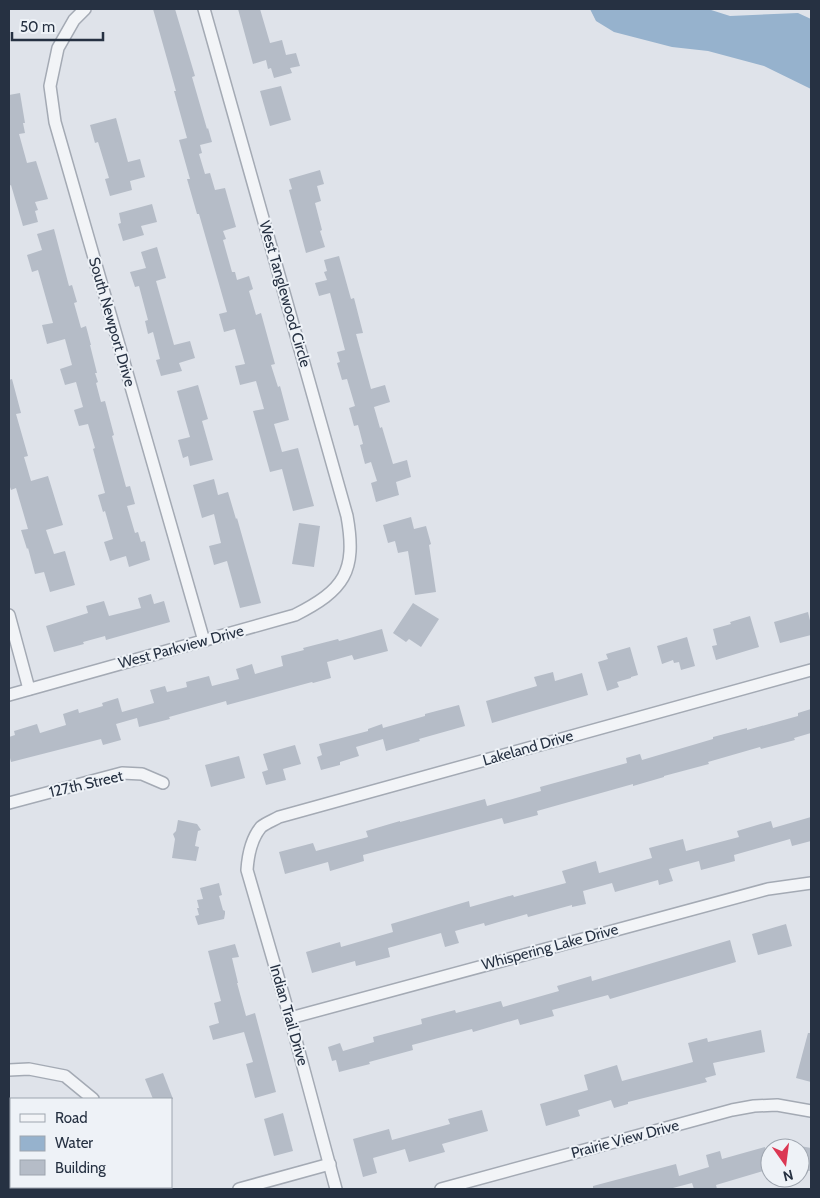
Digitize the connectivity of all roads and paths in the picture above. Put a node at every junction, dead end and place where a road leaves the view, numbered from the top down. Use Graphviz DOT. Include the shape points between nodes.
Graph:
graph roads {
  1 [pos="85,9"];
  2 [pos="204,9"];
  3 [pos="343,580"];
  4 [pos="9,615"];
  5 [pos="204,641"];
  6 [pos="811,670"];
  7 [pos="29,689"];
  8 [pos="9,694"];
  9 [pos="163,783"];
  10 [pos="9,803"];
  11 [pos="253,840"];
  12 [pos="811,883"];
  13 [pos="290,1018"];
  14 [pos="9,1070"];
  15 [pos="92,1098"];
  16 [pos="811,1111"];
  17 [pos="330,1164"];
  18 [pos="239,1189"];
  19 [pos="336,1189"];
  20 [pos="441,1189"];
  1 -- 5 [label="street, South Newport Drive" via="74,20 58,48 50,86 55,122"];
  2 -- 3 [label="street, West Tanglewood Circle" via="347,516 350,552"];
  3 -- 5 [label="street, West Parkview Drive" via="332,592 295,615"];
  4 -- 7 [label="street"];
  5 -- 7 [label="street, West Parkview Drive"];
  6 -- 11 [label="street, Lakeland Drive" via="279,817 262,826"];
  7 -- 8 [label="street, West Parkview Drive"];
  9 -- 10 [label="street, 127th Street" via="142,774 122,773"];
  11 -- 13 [label="street, Indian Trail Drive" via="247,870"];
  12 -- 13 [label="street, Whispering Lake Drive" via="768,889"];
  13 -- 17 [label="street, Indian Trail Drive"];
  14 -- 15 [label="street" via="29,1069 65,1076"];
  16 -- 20 [label="street, Prairie View Drive" via="777,1105 746,1107"];
  17 -- 18 [label="street"];
  17 -- 19 [label="street, Indian Trail Drive"];
}
